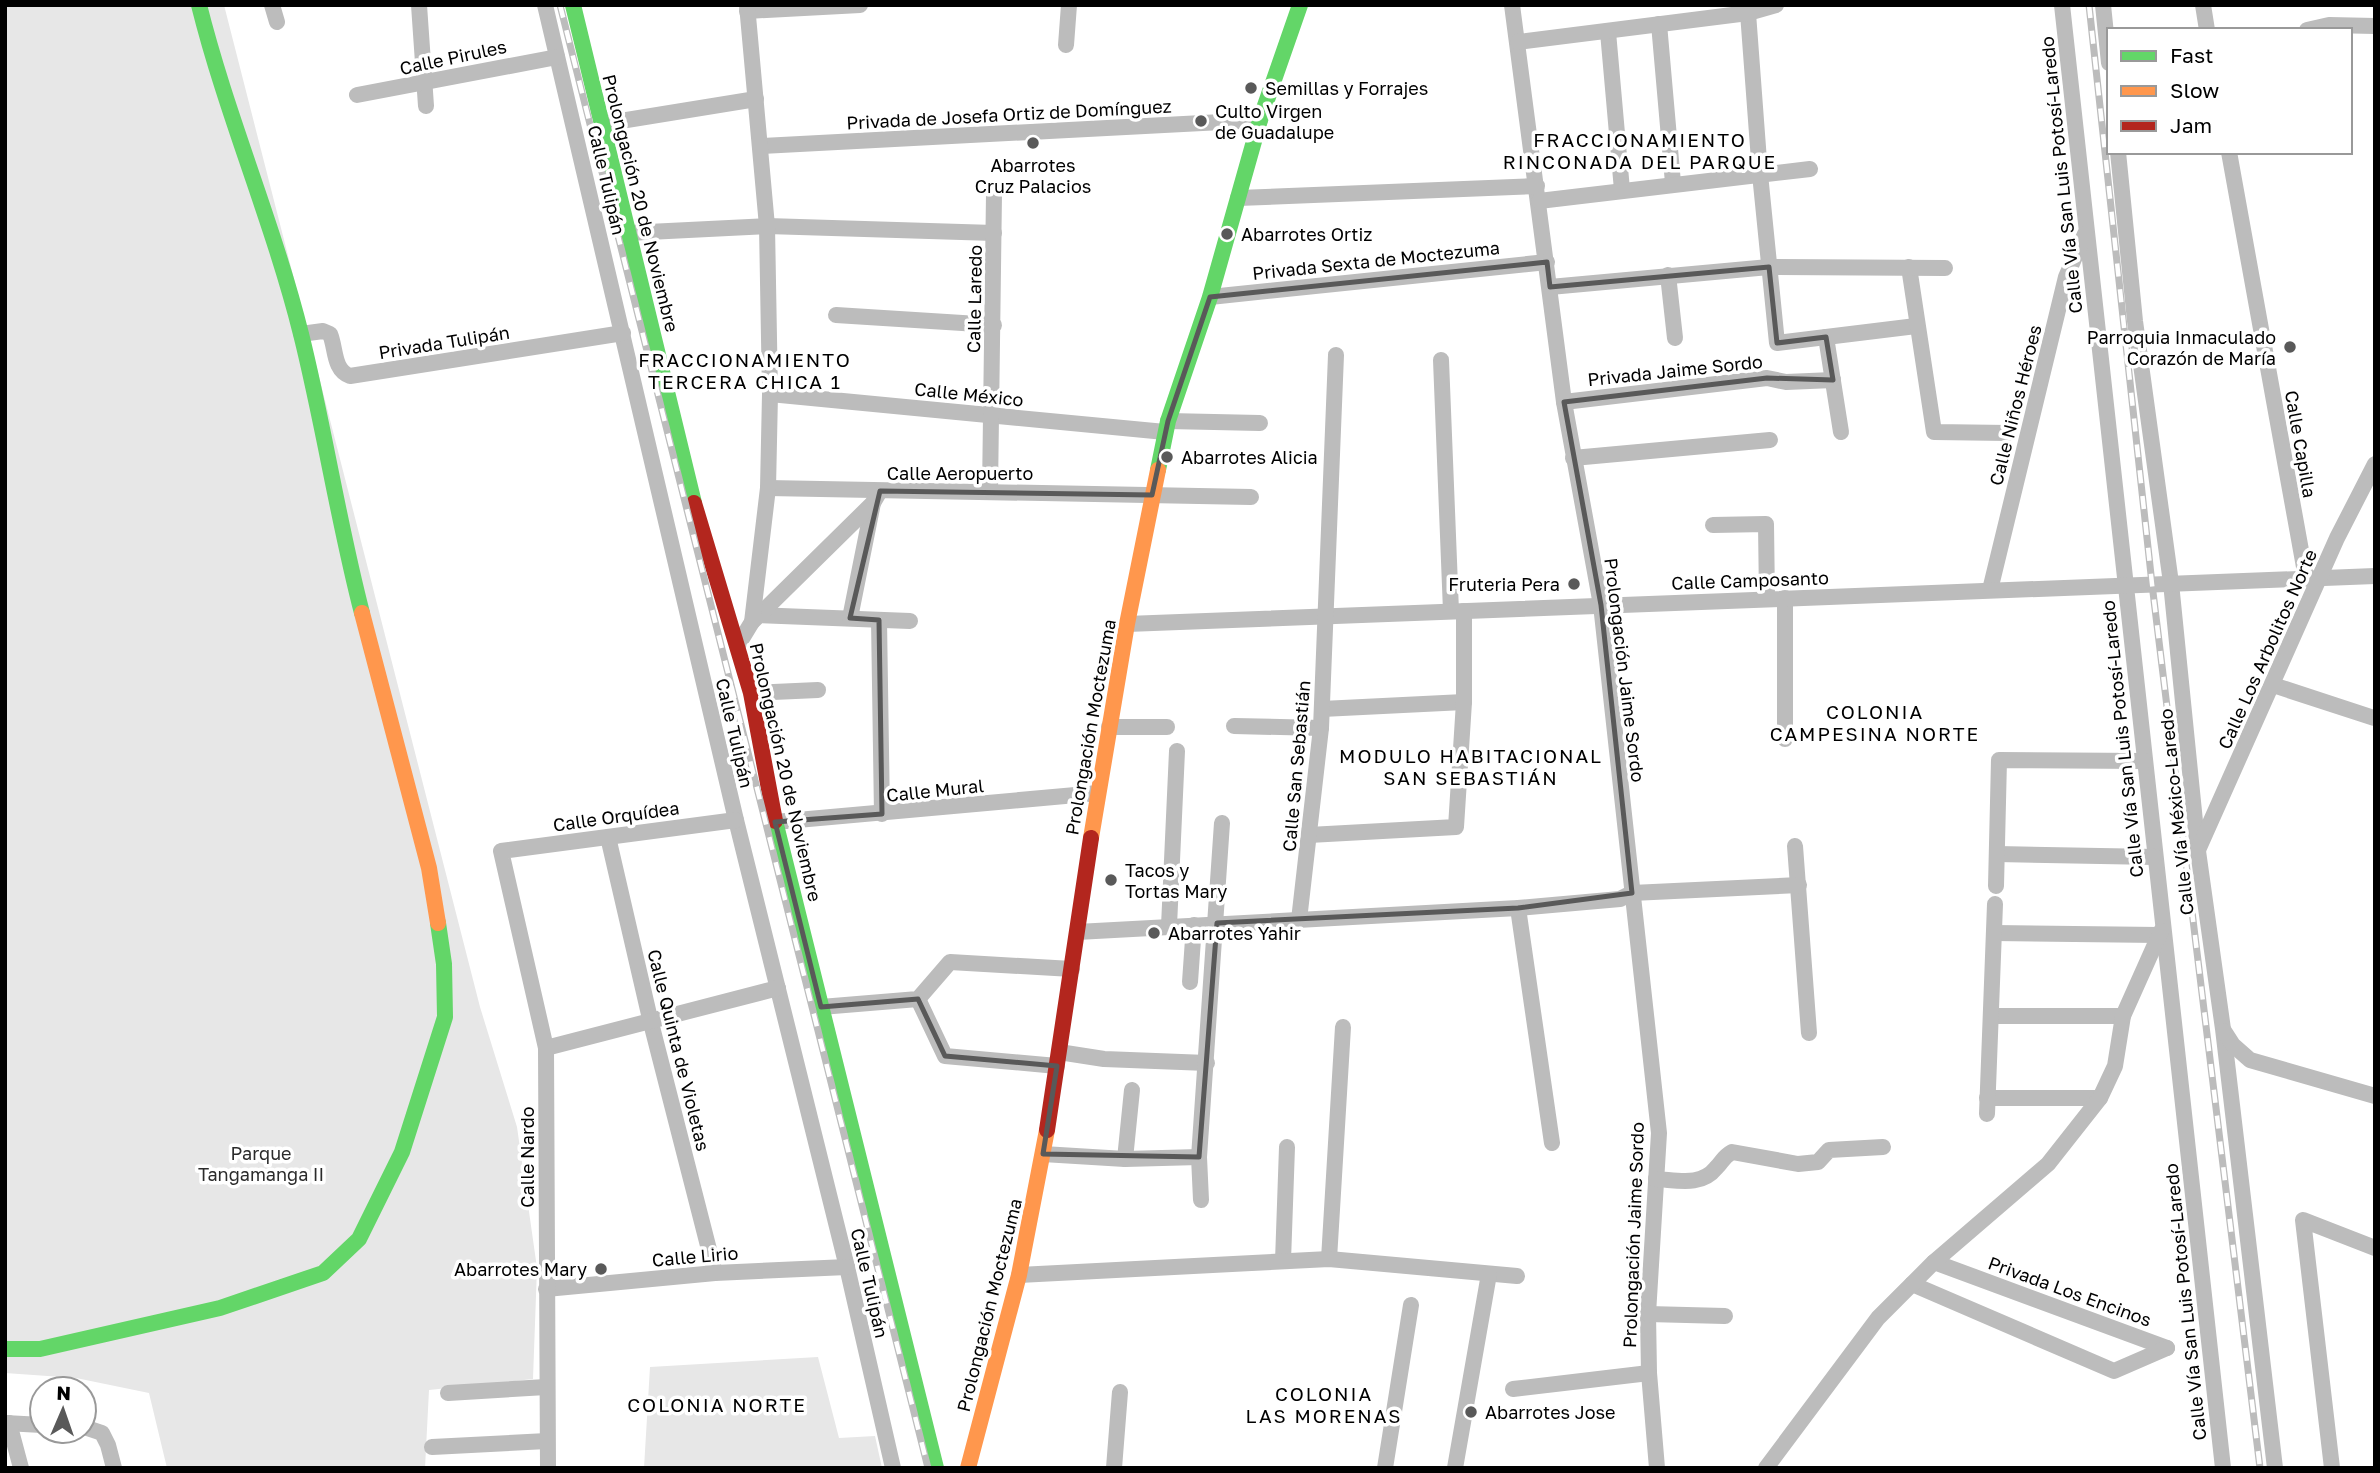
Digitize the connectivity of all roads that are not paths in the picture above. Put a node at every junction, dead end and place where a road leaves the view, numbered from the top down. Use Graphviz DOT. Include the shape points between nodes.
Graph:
graph roads {
  1 [pos="199,5"];
  2 [pos="272,5"];
  3 [pos="419,5"];
  4 [pos="545,5"];
  5 [pos="573,5"];
  6 [pos="860,5"];
  7 [pos="1069,5"];
  8 [pos="1300,5"];
  9 [pos="1512,5"];
  10 [pos="1776,5"];
  11 [pos="2062,5"];
  12 [pos="2103,5"];
  13 [pos="2203,5"];
  14 [pos="747,8"];
  15 [pos="1748,13"];
  16 [pos="277,22"];
  17 [pos="1659,24"];
  18 [pos="2375,26"];
  19 [pos="2207,28"];
  20 [pos="2316,28"];
  21 [pos="1608,32"];
  22 [pos="1518,41"];
  23 [pos="2107,44"];
  24 [pos="1066,45"];
  25 [pos="557,57"];
  26 [pos="424,81"];
  27 [pos="357,95"];
  28 [pos="755,99"];
  29 [pos="425,106"];
  30 [pos="1260,120"];
  31 [pos="602,124"];
  32 [pos="761,146"];
  33 [pos="2118,154"];
  34 [pos="2229,154"];
  35 [pos="1810,169"];
  36 [pos="1760,174"];
  37 [pos="1673,183"];
  38 [pos="1622,190"];
  39 [pos="994,194"];
  40 [pos="1538,194"];
  41 [pos="1238,198"];
  42 [pos="767,226"];
  43 [pos="2086,232"];
  44 [pos="628,233"];
  45 [pos="994,233"];
  46 [pos="1546,262"];
  47 [pos="1769,267"];
  48 [pos="1909,267"];
  49 [pos="1945,268"];
  50 [pos="1668,275"];
  51 [pos="1550,287"];
  52 [pos="1210,298"];
  53 [pos="836,315"];
  54 [pos="994,325"];
  55 [pos="1916,326"];
  56 [pos="623,333"];
  57 [pos="301,334"];
  58 [pos="1826,337"];
  59 [pos="1675,338"];
  60 [pos="1336,355"];
  61 [pos="1441,360"];
  62 [pos="1833,380"];
  63 [pos="770,394"];
  64 [pos="1564,402"];
  65 [pos="990,416"];
  66 [pos="1260,423"];
  67 [pos="1166,426"];
  68 [pos="1841,432"];
  69 [pos="2008,433"];
  70 [pos="1770,440"];
  71 [pos="1573,458"];
  72 [pos="2375,464"];
  73 [pos="768,488"];
  74 [pos="990,491"];
  75 [pos="1152,495"];
  76 [pos="877,497"];
  77 [pos="1251,497"];
  78 [pos="1713,525"];
  79 [pos="2375,576"];
  80 [pos="2314,578"];
  81 [pos="2171,583"];
  82 [pos="2124,585"];
  83 [pos="1990,590"];
  84 [pos="1785,598"];
  85 [pos="1767,599"];
  86 [pos="1601,605"];
  87 [pos="1458,611"];
  88 [pos="1326,616"];
  89 [pos="755,618"];
  90 [pos="850,618"];
  91 [pos="878,620"];
  92 [pos="910,621"];
  93 [pos="1127,624"];
  94 [pos="738,645"];
  95 [pos="2273,685"];
  96 [pos="818,690"];
  97 [pos="751,693"];
  98 [pos="1464,702"];
  99 [pos="1322,709"];
  100 [pos="2374,718"];
  101 [pos="1234,726"];
  102 [pos="1110,727"];
  103 [pos="1167,727"];
  104 [pos="1321,728"];
  105 [pos="1785,739"];
  106 [pos="1177,751"];
  107 [pos="2144,761"];
  108 [pos="1098,793"];
  109 [pos="882,814"];
  110 [pos="736,820"];
  111 [pos="775,822"];
  112 [pos="1222,823"];
  113 [pos="1309,835"];
  114 [pos="608,837"];
  115 [pos="1795,846"];
  116 [pos="502,851"];
  117 [pos="2198,851"];
  118 [pos="1997,854"];
  119 [pos="2155,857"];
  120 [pos="1799,885"];
  121 [pos="1996,886"];
  122 [pos="1632,893"];
  123 [pos="1995,904"];
  124 [pos="1518,908"];
  125 [pos="1300,920"];
  126 [pos="1217,923"];
  127 [pos="1194,925"];
  128 [pos="1169,926"];
  129 [pos="2161,931"];
  130 [pos="1077,932"];
  131 [pos="1994,933"];
  132 [pos="1072,969"];
  133 [pos="1190,982"];
  134 [pos="778,988"];
  135 [pos="918,999"];
  136 [pos="821,1007"];
  137 [pos="1991,1016"];
  138 [pos="2123,1016"];
  139 [pos="651,1023"];
  140 [pos="1343,1027"];
  141 [pos="2223,1029"];
  142 [pos="1809,1033"];
  143 [pos="546,1048"];
  144 [pos="1058,1059"];
  145 [pos="1207,1063"];
  146 [pos="1132,1090"];
  147 [pos="2375,1096"];
  148 [pos="2101,1098"];
  149 [pos="1552,1143"];
  150 [pos="1287,1147"];
  151 [pos="1883,1147"];
  152 [pos="1043,1154"];
  153 [pos="1199,1157"];
  154 [pos="1125,1159"];
  155 [pos="1656,1179"];
  156 [pos="1201,1200"];
  157 [pos="2375,1248"];
  158 [pos="1329,1259"];
  159 [pos="1283,1261"];
  160 [pos="1934,1262"];
  161 [pos="847,1267"];
  162 [pos="715,1273"];
  163 [pos="1489,1274"];
  164 [pos="1019,1275"];
  165 [pos="1517,1276"];
  166 [pos="1912,1284"];
  167 [pos="546,1289"];
  168 [pos="1411,1305"];
  169 [pos="1648,1314"];
  170 [pos="1725,1315"];
  171 [pos="5,1349"];
  172 [pos="1648,1373"];
  173 [pos="546,1387"];
  174 [pos="1513,1388"];
  175 [pos="449,1392"];
  176 [pos="1119,1392"];
  177 [pos="7,1423"];
  178 [pos="28,1424"];
  179 [pos="98,1432"];
  180 [pos="547,1441"];
  181 [pos="432,1447"];
  182 [pos="21,1468"];
  183 [pos="114,1468"];
  184 [pos="548,1468"];
  185 [pos="893,1468"];
  186 [pos="936,1468"];
  187 [pos="968,1468"];
  188 [pos="1114,1468"];
  189 [pos="1385,1468"];
  190 [pos="1455,1468"];
  191 [pos="1657,1468"];
  192 [pos="1766,1468"];
  193 [pos="2222,1468"];
  194 [pos="2275,1468"];
  195 [pos="2332,1468"];
  1 -- 57 [label="street" via="216,78 264,204"];
  2 -- 16 [label="street"];
  3 -- 26 [label="street"];
  4 -- 25 [label="street, Calle Tulipán"];
  5 -- 31 [label="street, Prolongación 20 de Noviembre"];
  6 -- 14 [label="street"];
  7 -- 24 [label="street"];
  8 -- 30 [label="street, Prolongación Moctezuma"];
  9 -- 22 [label="street, Prolongación Jaime Sordo"];
  10 -- 15 [label="street"];
  11 -- 43 [label="street, Calle Vía San Luis Potosí-Laredo"];
  12 -- 23 [label="street"];
  13 -- 19 [label="street"];
  14 -- 28 [label="street"];
  15 -- 17 [label="street"];
  15 -- 36 [label="street"];
  17 -- 21 [label="street"];
  17 -- 37 [label="street"];
  18 -- 20 [label="street"];
  21 -- 22 [label="street"];
  21 -- 38 [label="street"];
  22 -- 40 [label="street, Prolongación Jaime Sordo"];
  25 -- 26 [label="street, Calle Pirules"];
  25 -- 56 [label="street, Calle Tulipán"];
  26 -- 27 [label="street, Calle Pirules"];
  26 -- 29 [label="street"];
  28 -- 31 [label="street"];
  28 -- 32 [label="street"];
  30 -- 32 [label="street, Privada de Josefa Ortiz de Domínguez"];
  30 -- 41 [label="street, Prolongación Moctezuma"];
  31 -- 44 [label="street, Prolongación 20 de Noviembre"];
  32 -- 42 [label="street"];
  33 -- 81 [label="street, Calle Vía México-Laredo" via="2135,321"];
  34 -- 80 [label="street, Calle Capilla"];
  35 -- 36 [label="street"];
  36 -- 37 [label="street"];
  36 -- 47 [label="street"];
  37 -- 38 [label="street"];
  38 -- 40 [label="street"];
  39 -- 45 [label="street, Calle Laredo"];
  40 -- 41 [label="street"];
  40 -- 46 [label="street, Prolongación Jaime Sordo"];
  41 -- 52 [label="street, Prolongación Moctezuma"];
  42 -- 44 [label="street"];
  42 -- 45 [label="street"];
  42 -- 63 [label="street"];
  43 -- 82 [label="street, Calle Vía San Luis Potosí-Laredo"];
  43 -- 83 [label="street, Calle Niños Héroes" via="2066,277"];
  44 -- 94 [label="street, Prolongación 20 de Noviembre" via="702,536"];
  45 -- 54 [label="street, Calle Laredo"];
  46 -- 51 [label="street, Prolongación Jaime Sordo"];
  46 -- 52 [label="street, Privada Sexta de Moctezuma"];
  47 -- 48 [label="street"];
  47 -- 50 [label="street"];
  47 -- 58 [label="street" via="1777,343"];
  48 -- 49 [label="street"];
  48 -- 55 [label="street"];
  50 -- 51 [label="street"];
  50 -- 59 [label="street"];
  51 -- 64 [label="street, Prolongación Jaime Sordo"];
  52 -- 67 [label="street, Prolongación Moctezuma"];
  53 -- 54 [label="street"];
  54 -- 65 [label="street, Calle Laredo"];
  55 -- 58 [label="street"];
  55 -- 69 [label="street" via="1934,432"];
  56 -- 57 [label="street, Privada Tulipán" via="350,376 338,367 330,334"];
  56 -- 110 [label="street, Calle Tulipán"];
  57 -- 171 [label="street" via="340,527 429,868 444,964 445,1017 402,1152 359,1239 323,1273 220,1308 40,1349"];
  58 -- 62 [label="street"];
  60 -- 88 [label="street, Calle San Sebastián"];
  61 -- 87 [label="street"];
  62 -- 64 [label="street, Privada Jaime Sordo" via="1767,378"];
  62 -- 68 [label="street"];
  63 -- 65 [label="street, Calle México"];
  63 -- 73 [label="street"];
  64 -- 71 [label="street, Prolongación Jaime Sordo"];
  65 -- 67 [label="street, Calle México"];
  65 -- 74 [label="street, Calle Laredo"];
  66 -- 67 [label="street, Calle México"];
  67 -- 75 [label="street, Prolongación Moctezuma"];
  70 -- 71 [label="street"];
  71 -- 86 [label="street, Prolongación Jaime Sordo"];
  72 -- 80 [label="street, Calle Los Arbolitos Norte"];
  73 -- 76 [label="street, Calle Aeropuerto"];
  73 -- 89 [label="street"];
  74 -- 75 [label="street, Calle Aeropuerto"];
  74 -- 76 [label="street, Calle Aeropuerto"];
  75 -- 77 [label="street, Calle Aeropuerto"];
  75 -- 93 [label="street, Prolongación Moctezuma"];
  76 -- 89 [label="street"];
  76 -- 90 [label="street"];
  78 -- 85 [label="street" via="1766,524"];
  79 -- 80 [label="street, Calle Camposanto"];
  80 -- 81 [label="street, Calle Camposanto"];
  80 -- 95 [label="street, Calle Los Arbolitos Norte"];
  81 -- 82 [label="street, Calle Camposanto"];
  81 -- 117 [label="street, Calle Vía México-Laredo"];
  82 -- 83 [label="street, Calle Camposanto"];
  82 -- 107 [label="street, Calle Vía San Luis Potosí-Laredo"];
  83 -- 84 [label="street, Calle Camposanto"];
  84 -- 85 [label="street, Calle Camposanto"];
  84 -- 105 [label="street"];
  85 -- 86 [label="street, Calle Camposanto"];
  86 -- 87 [label="street, Calle Camposanto"];
  86 -- 122 [label="street, Prolongación Jaime Sordo"];
  87 -- 88 [label="street, Calle Camposanto"];
  87 -- 98 [label="street"];
  88 -- 93 [label="street, Calle Camposanto"];
  88 -- 99 [label="street, Calle San Sebastián"];
  89 -- 90 [label="street"];
  89 -- 94 [label="street"];
  90 -- 91 [label="street"];
  91 -- 92 [label="street"];
  91 -- 109 [label="street"];
  93 -- 102 [label="street, Prolongación Moctezuma"];
  94 -- 97 [label="street, Prolongación 20 de Noviembre"];
  95 -- 100 [label="street"];
  95 -- 117 [label="street, Calle Los Arbolitos Norte"];
  96 -- 97 [label="street"];
  97 -- 111 [label="street, Prolongación 20 de Noviembre"];
  98 -- 99 [label="street"];
  98 -- 113 [label="street" via="1456,827"];
  99 -- 104 [label="street, Calle San Sebastián"];
  101 -- 104 [label="street"];
  102 -- 103 [label="street"];
  102 -- 108 [label="street, Prolongación Moctezuma"];
  104 -- 113 [label="street, Calle San Sebastián"];
  106 -- 128 [label="street"];
  107 -- 118 [label="street" via="1999,760"];
  107 -- 119 [label="street, Calle Vía San Luis Potosí-Laredo"];
  108 -- 109 [label="street, Calle Mural"];
  108 -- 130 [label="street, Prolongación Moctezuma"];
  109 -- 111 [label="street, Calle Mural"];
  110 -- 114 [label="street, Calle Orquídea"];
  110 -- 134 [label="street, Calle Tulipán"];
  111 -- 136 [label="street, Prolongación 20 de Noviembre"];
  112 -- 126 [label="street"];
  113 -- 125 [label="street, Calle San Sebastián"];
  114 -- 116 [label="street, Calle Orquídea"];
  114 -- 139 [label="street, Calle Quinta de Violetas"];
  115 -- 120 [label="street"];
  116 -- 143 [label="street, Calle Nardo"];
  117 -- 141 [label="street, Calle Vía México-Laredo"];
  118 -- 119 [label="street"];
  118 -- 121 [label="street"];
  119 -- 129 [label="street, Calle Vía San Luis Potosí-Laredo"];
  120 -- 122 [label="street"];
  120 -- 142 [label="street"];
  122 -- 124 [label="street" via="1620,899"];
  122 -- 155 [label="street, Prolongación Jaime Sordo" via="1659,1133"];
  123 -- 131 [label="street"];
  124 -- 125 [label="street"];
  124 -- 149 [label="street"];
  125 -- 126 [label="street"];
  126 -- 127 [label="street"];
  126 -- 145 [label="street"];
  127 -- 128 [label="street"];
  127 -- 133 [label="street"];
  128 -- 130 [label="street"];
  129 -- 131 [label="street"];
  129 -- 138 [label="street"];
  129 -- 193 [label="street, Calle Vía San Luis Potosí-Laredo"];
  130 -- 132 [label="street, Prolongación Moctezuma"];
  131 -- 137 [label="street"];
  132 -- 135 [label="street" via="950,962"];
  132 -- 144 [label="street, Prolongación Moctezuma"];
  134 -- 139 [label="street"];
  134 -- 161 [label="street, Calle Tulipán"];
  135 -- 136 [label="street"];
  135 -- 144 [label="street" via="945,1056"];
  136 -- 186 [label="street, Prolongación 20 de Noviembre"];
  137 -- 138 [label="street"];
  137 -- 148 [label="street" via="1987,1106"];
  138 -- 148 [label="street" via="2115,1066"];
  139 -- 143 [label="street"];
  139 -- 162 [label="street, Calle Quinta de Violetas"];
  140 -- 158 [label="street"];
  141 -- 147 [label="street" via="2250,1060"];
  141 -- 194 [label="street, Calle Vía México-Laredo"];
  143 -- 167 [label="street, Calle Nardo"];
  144 -- 145 [label="street"];
  144 -- 152 [label="street, Prolongación Moctezuma"];
  145 -- 153 [label="street"];
  146 -- 154 [label="street"];
  148 -- 160 [label="street" via="2048,1164"];
  150 -- 159 [label="street"];
  151 -- 155 [label="street" via="1829,1150 1818,1162 1798,1164 1732,1152 1697,1182"];
  152 -- 154 [label="street"];
  152 -- 164 [label="street, Prolongación Moctezuma"];
  153 -- 154 [label="street"];
  153 -- 156 [label="street"];
  155 -- 169 [label="street, Prolongación Jaime Sordo"];
  157 -- 195 [label="street" via="2303,1220"];
  158 -- 159 [label="street"];
  158 -- 163 [label="street"];
  159 -- 164 [label="street"];
  160 -- 166 [label="street"];
  160 -- 166 [label="street, Privada Los Encinos" via="2167,1348 2114,1371"];
  161 -- 162 [label="street, Calle Lirio"];
  161 -- 185 [label="street, Calle Tulipán"];
  162 -- 167 [label="street, Calle Lirio"];
  163 -- 165 [label="street"];
  163 -- 190 [label="street"];
  164 -- 187 [label="street, Prolongación Moctezuma"];
  166 -- 192 [label="street" via="1878,1318"];
  167 -- 173 [label="street, Calle Nardo"];
  168 -- 189 [label="street"];
  169 -- 170 [label="street"];
  169 -- 172 [label="street, Prolongación Jaime Sordo"];
  172 -- 174 [label="street"];
  172 -- 191 [label="street, Prolongación Jaime Sordo"];
  173 -- 175 [label="street"];
  173 -- 180 [label="street, Calle Nardo"];
  176 -- 188 [label="street"];
  177 -- 178 [label="street"];
  177 -- 182 [label="street"];
  179 -- 183 [label="street" via="108,1445"];
  180 -- 181 [label="street"];
  180 -- 184 [label="street, Calle Nardo"];
}
